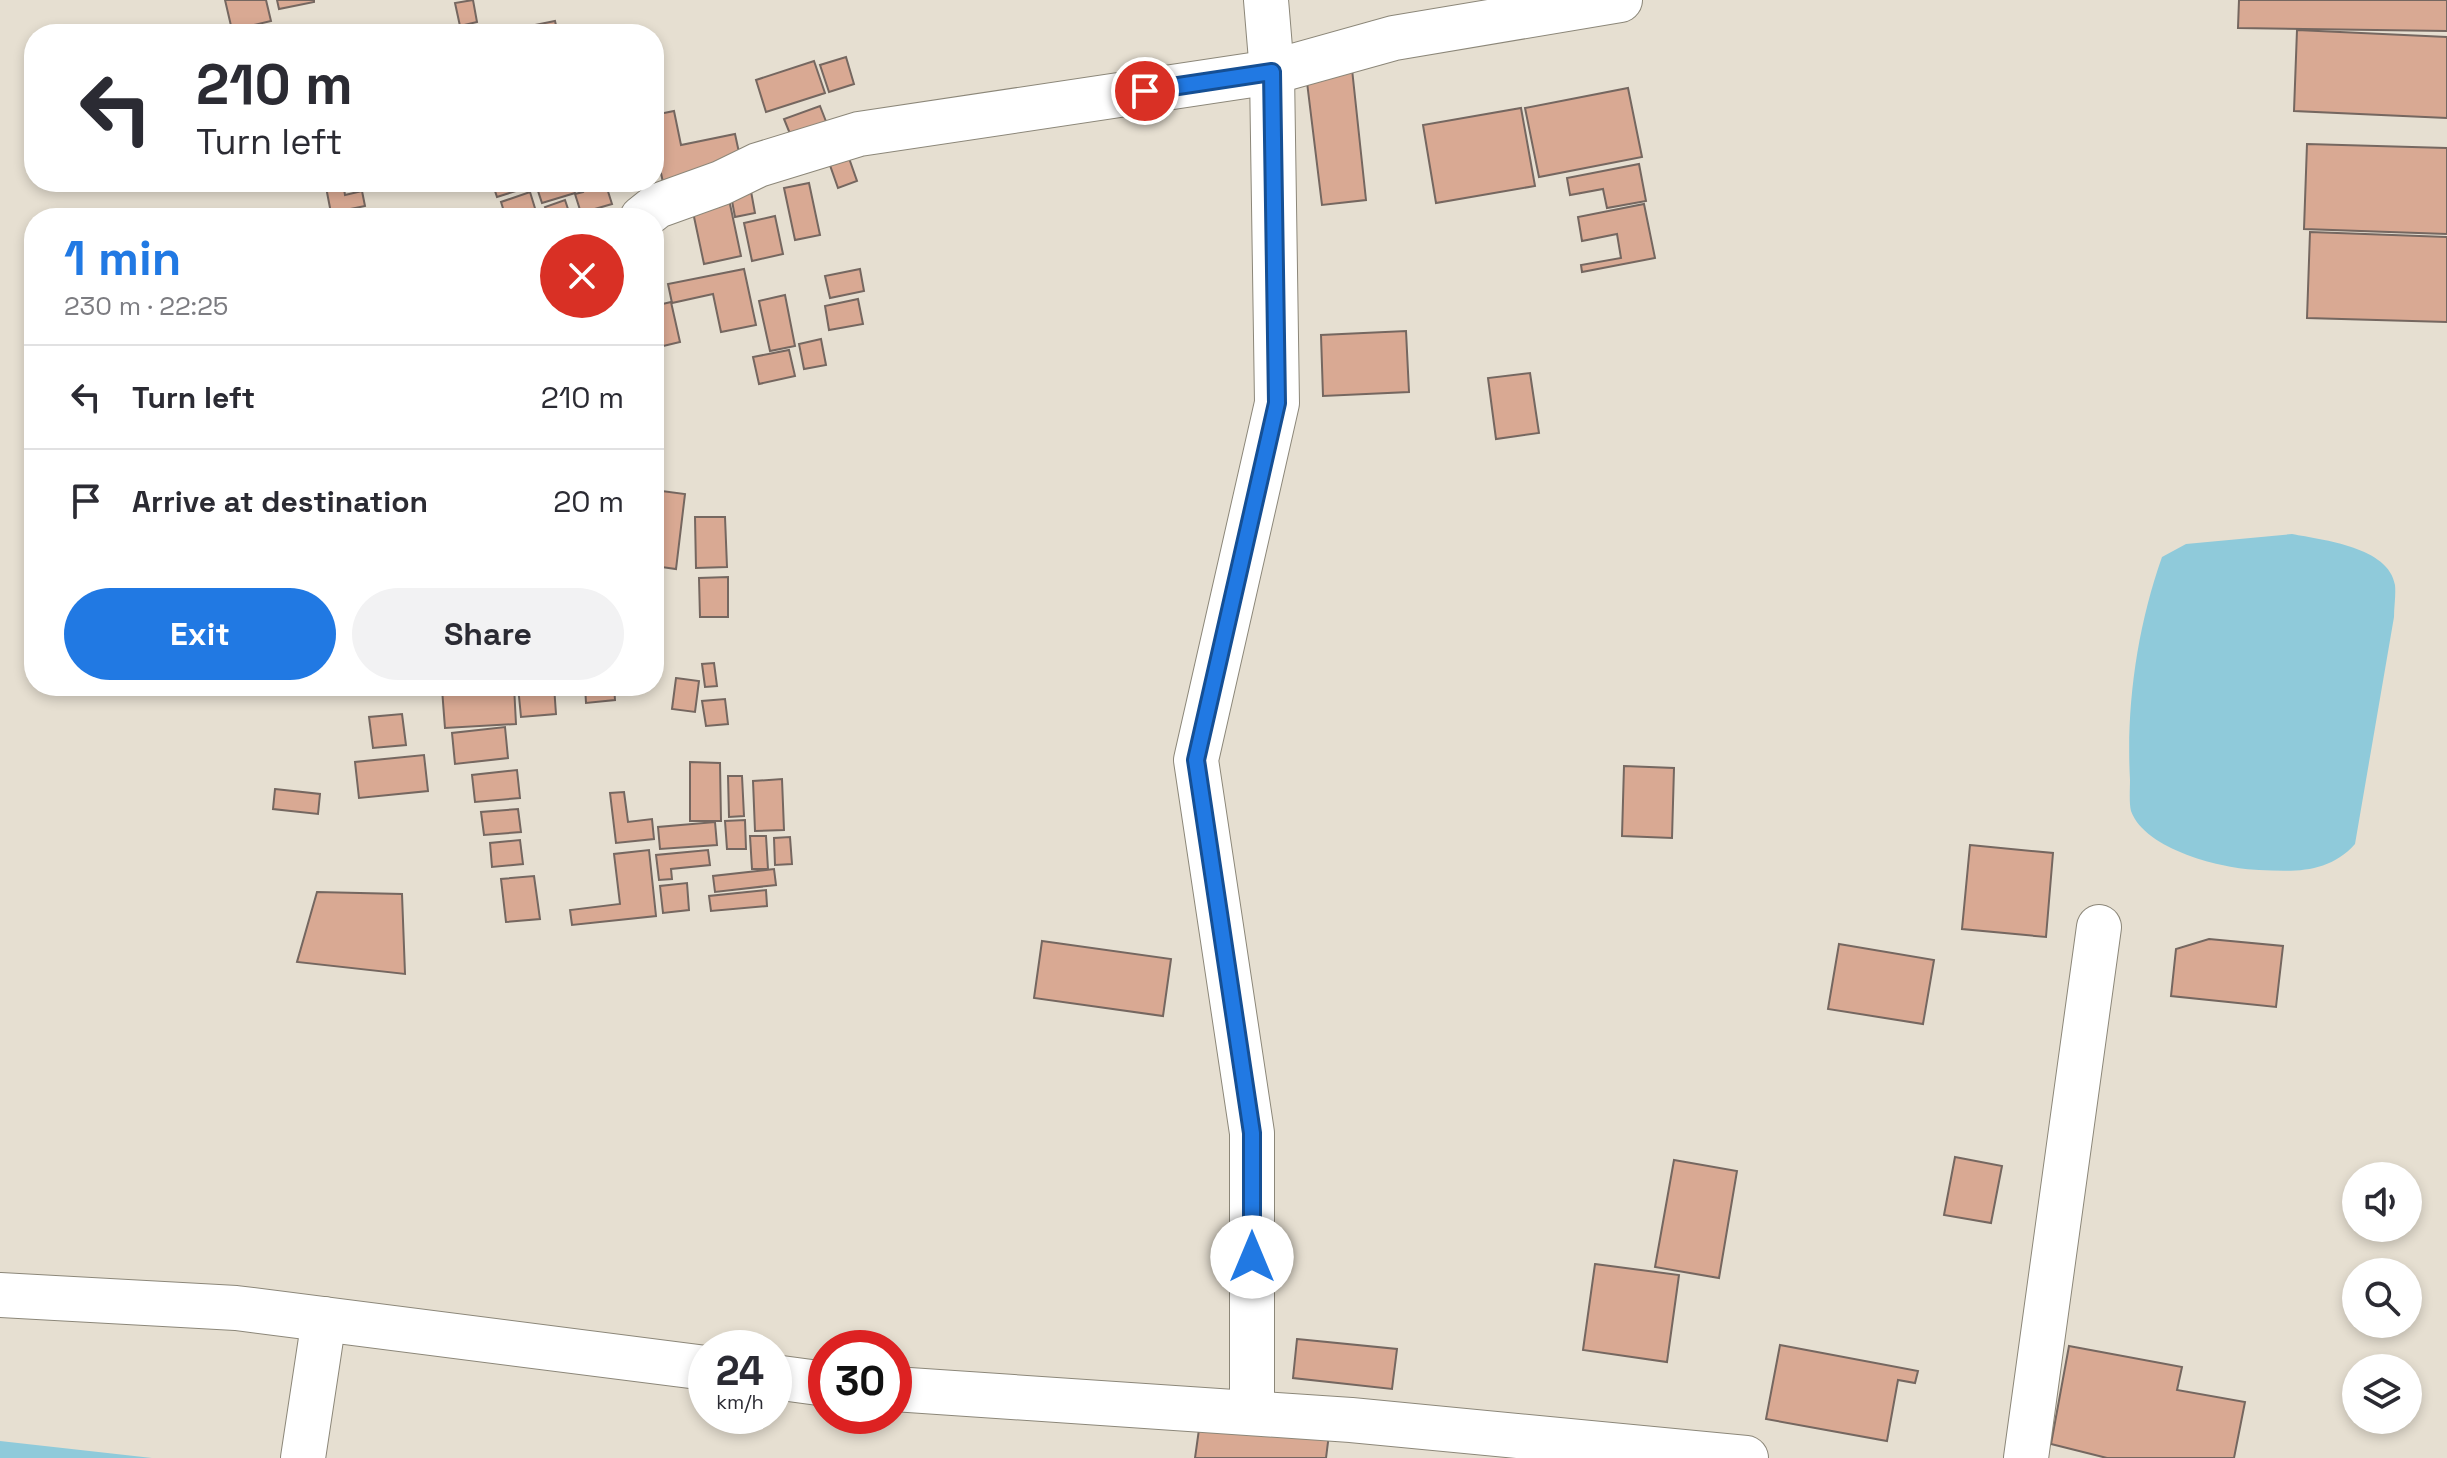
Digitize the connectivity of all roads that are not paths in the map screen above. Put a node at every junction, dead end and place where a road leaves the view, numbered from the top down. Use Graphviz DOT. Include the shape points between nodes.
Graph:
graph roads {
  1 [pos="1266,0"];
  2 [pos="1620,0"];
  3 [pos="1272,72"];
  4 [pos="654,208"];
  5 [pos="2099,927"];
  6 [pos="0,1295"];
  7 [pos="324,1319"];
  8 [pos="688,1366"];
  9 [pos="912,1390"];
  10 [pos="1252,1413"];
  11 [pos="303,1458"];
  12 [pos="1746,1458"];
  13 [pos="2026,1458"];
  1 -- 3 [label="street"];
  2 -- 3 [label="street" via="1394,38"];
  3 -- 4 [label="street" via="859,134 758,165"];
  3 -- 10 [label="street" via="1277,403 1196,760 1252,1133"];
  5 -- 13 [label="street"];
  6 -- 7 [label="street" via="236,1308"];
  7 -- 8 [label="street"];
  7 -- 11 [label="street"];
  9 -- 10 [label="street"];
  10 -- 12 [label="street"];
}
